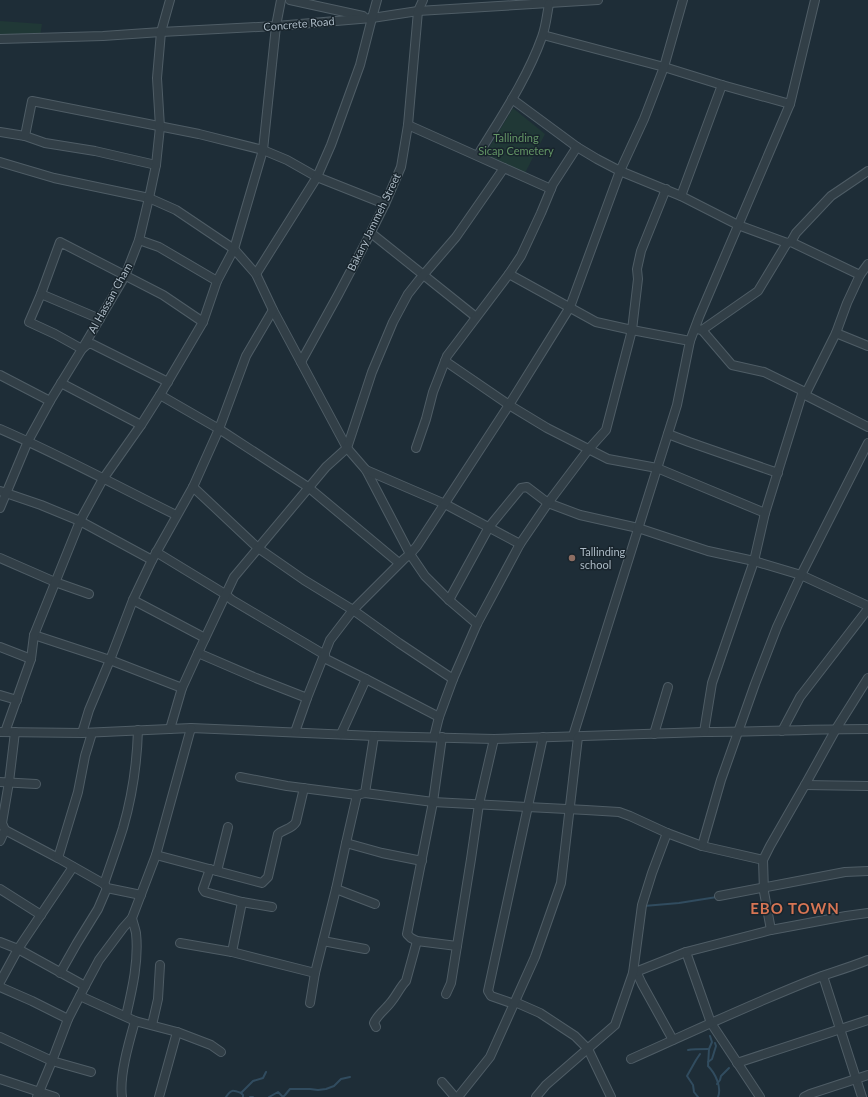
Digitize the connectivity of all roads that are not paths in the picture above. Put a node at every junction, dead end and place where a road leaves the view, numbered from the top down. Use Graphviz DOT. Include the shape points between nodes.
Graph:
graph roads {
  1 [pos="170,0"];
  2 [pos="281,0"];
  3 [pos="290,0"];
  4 [pos="377,0"];
  5 [pos="423,0"];
  6 [pos="598,0"];
  7 [pos="683,0"];
  8 [pos="815,0"];
  9 [pos="550,4"];
  10 [pos="418,11"];
  11 [pos="372,18"];
  12 [pos="276,26"];
  13 [pos="161,32"];
  14 [pos="543,35"];
  15 [pos="0,39"];
  16 [pos="664,67"];
  17 [pos="722,85"];
  18 [pos="512,99"];
  19 [pos="790,104"];
  20 [pos="408,126"];
  21 [pos="160,127"];
  22 [pos="0,132"];
  23 [pos="25,136"];
  24 [pos="577,147"];
  25 [pos="263,150"];
  26 [pos="478,155"];
  27 [pos="0,162"];
  28 [pos="156,165"];
  29 [pos="504,168"];
  30 [pos="620,171"];
  31 [pos="868,171"];
  32 [pos="317,177"];
  33 [pos="551,189"];
  34 [pos="666,189"];
  35 [pos="681,196"];
  36 [pos="149,198"];
  37 [pos="385,204"];
  38 [pos="738,225"];
  39 [pos="371,233"];
  40 [pos="139,240"];
  41 [pos="789,242"];
  42 [pos="234,249"];
  43 [pos="868,264"];
  44 [pos="256,274"];
  45 [pos="509,274"];
  46 [pos="423,275"];
  47 [pos="860,275"];
  48 [pos="125,276"];
  49 [pos="217,282"];
  50 [pos="41,294"];
  51 [pos="570,307"];
  52 [pos="273,310"];
  53 [pos="476,317"];
  54 [pos="100,319"];
  55 [pos="203,322"];
  56 [pos="698,329"];
  57 [pos="632,330"];
  58 [pos="836,334"];
  59 [pos="690,341"];
  60 [pos="868,346"];
  61 [pos="82,349"];
  62 [pos="301,362"];
  63 [pos="445,362"];
  64 [pos="0,376"];
  65 [pos="168,382"];
  66 [pos="61,383"];
  67 [pos="804,393"];
  68 [pos="160,395"];
  69 [pos="50,400"];
  70 [pos="509,404"];
  71 [pos="141,425"];
  72 [pos="868,427"];
  73 [pos="0,429"];
  74 [pos="219,429"];
  75 [pos="668,434"];
  76 [pos="28,441"];
  77 [pos="868,443"];
  78 [pos="347,448"];
  79 [pos="416,448"];
  80 [pos="588,450"];
  81 [pos="656,468"];
  82 [pos="366,470"];
  83 [pos="778,473"];
  84 [pos="103,479"];
  85 [pos="193,487"];
  86 [pos="308,487"];
  87 [pos="3,492"];
  88 [pos="548,503"];
  89 [pos="445,504"];
  90 [pos="0,508"];
  91 [pos="765,513"];
  92 [pos="176,515"];
  93 [pos="80,521"];
  94 [pos="489,526"];
  95 [pos="638,528"];
  96 [pos="520,544"];
  97 [pos="258,548"];
  98 [pos="410,554"];
  99 [pos="154,556"];
  100 [pos="0,558"];
  101 [pos="754,561"];
  102 [pos="399,563"];
  103 [pos="802,575"];
  104 [pos="55,582"];
  105 [pos="88,594"];
  106 [pos="225,594"];
  107 [pos="133,600"];
  108 [pos="449,600"];
  109 [pos="868,608"];
  110 [pos="353,610"];
  111 [pos="477,624"];
  112 [pos="34,635"];
  113 [pos="205,638"];
  114 [pos="0,647"];
  115 [pos="198,653"];
  116 [pos="324,657"];
  117 [pos="31,659"];
  118 [pos="110,660"];
  119 [pos="868,678"];
  120 [pos="366,679"];
  121 [pos="453,679"];
  122 [pos="668,687"];
  123 [pos="182,688"];
  124 [pos="0,695"];
  125 [pos="307,698"];
  126 [pos="17,700"];
  127 [pos="438,717"];
  128 [pos="190,728"];
  129 [pos="170,729"];
  130 [pos="836,729"];
  131 [pos="868,729"];
  132 [pos="138,730"];
  133 [pos="782,731"];
  134 [pos="3,732"];
  135 [pos="15,732"];
  136 [pos="295,732"];
  137 [pos="704,732"];
  138 [pos="739,732"];
  139 [pos="82,733"];
  140 [pos="92,733"];
  141 [pos="341,734"];
  142 [pos="654,734"];
  143 [pos="374,736"];
  144 [pos="575,736"];
  145 [pos="438,737"];
  146 [pos="543,737"];
  147 [pos="494,739"];
  148 [pos="240,777"];
  149 [pos="0,782"];
  150 [pos="9,782"];
  151 [pos="36,784"];
  152 [pos="806,785"];
  153 [pos="868,786"];
  154 [pos="304,788"];
  155 [pos="361,794"];
  156 [pos="433,802"];
  157 [pos="479,804"];
  158 [pos="528,807"];
  159 [pos="570,809"];
  160 [pos="2,826"];
  161 [pos="228,827"];
  162 [pos="667,833"];
  163 [pos="0,841"];
  164 [pos="346,843"];
  165 [pos="702,846"];
  166 [pos="156,855"];
  167 [pos="58,858"];
  168 [pos="763,860"];
  169 [pos="422,861"];
  170 [pos="72,867"];
  171 [pos="214,870"];
  172 [pos="868,871"];
  173 [pos="105,886"];
  174 [pos="764,888"];
  175 [pos="0,889"];
  176 [pos="336,889"];
  177 [pos="141,895"];
  178 [pos="719,896"];
  179 [pos="242,902"];
  180 [pos="375,904"];
  181 [pos="272,907"];
  182 [pos="868,913"];
  183 [pos="41,915"];
  184 [pos="132,918"];
  185 [pos="771,930"];
  186 [pos="323,941"];
  187 [pos="416,941"];
  188 [pos="0,942"];
  189 [pos="180,943"];
  190 [pos="457,946"];
  191 [pos="365,948"];
  192 [pos="18,949"];
  193 [pos="232,952"];
  194 [pos="686,952"];
  195 [pos="868,960"];
  196 [pos="160,965"];
  197 [pos="634,972"];
  198 [pos="60,973"];
  199 [pos="315,974"];
  200 [pos="823,976"];
  201 [pos="1,979"];
  202 [pos="85,986"];
  203 [pos="0,987"];
  204 [pos="446,994"];
  205 [pos="80,996"];
  206 [pos="310,1003"];
  207 [pos="514,1003"];
  208 [pos="126,1016"];
  209 [pos="68,1019"];
  210 [pos="868,1020"];
  211 [pos="135,1021"];
  212 [pos="711,1023"];
  213 [pos="152,1025"];
  214 [pos="376,1027"];
  215 [pos="840,1029"];
  216 [pos="177,1032"];
  217 [pos="0,1037"];
  218 [pos="673,1040"];
  219 [pos="588,1049"];
  220 [pos="221,1052"];
  221 [pos="631,1059"];
  222 [pos="52,1061"];
  223 [pos="737,1063"];
  224 [pos="91,1072"];
  225 [pos="868,1075"];
  226 [pos="0,1079"];
  227 [pos="856,1080"];
  228 [pos="442,1082"];
  229 [pos="38,1095"];
  230 [pos="54,1097"];
  231 [pos="122,1097"];
  232 [pos="159,1097"];
  233 [pos="456,1097"];
  234 [pos="536,1097"];
  235 [pos="611,1097"];
  236 [pos="760,1097"];
  237 [pos="804,1097"];
  238 [pos="862,1097"];
  1 -- 13 [label="street, Al Hassan Cham"];
  2 -- 12 [label="street"];
  3 -- 11 [label="street"];
  4 -- 11 [label="street"];
  5 -- 10 [label="street, Bakary Jammeh Street"];
  6 -- 9 [label="street, Concrete Road"];
  7 -- 16 [label="street"];
  8 -- 19 [label="street"];
  9 -- 10 [label="street, Concrete Road"];
  9 -- 14 [label="street"];
  10 -- 11 [label="street, Concrete Road"];
  10 -- 20 [label="street, Bakary Jammeh Street"];
  11 -- 12 [label="street, Concrete Road"];
  11 -- 32 [label="street" via="360,65"];
  12 -- 13 [label="street, Concrete Road"];
  12 -- 25 [label="street"];
  13 -- 15 [label="street, Concrete Road"];
  13 -- 21 [label="street, Al Hassan Cham" via="157,78"];
  14 -- 16 [label="street"];
  14 -- 18 [label="street"];
  16 -- 17 [label="street"];
  16 -- 30 [label="street"];
  17 -- 19 [label="street"];
  17 -- 35 [label="street"];
  18 -- 24 [label="street"];
  18 -- 26 [label="street"];
  19 -- 38 [label="street"];
  20 -- 26 [label="street"];
  20 -- 37 [label="street, Bakary Jammeh Street" via="401,167"];
  21 -- 23 [label="street" via="32,101"];
  21 -- 25 [label="street"];
  21 -- 28 [label="street, Al Hassan Cham"];
  22 -- 23 [label="street"];
  23 -- 28 [label="street" via="45,143"];
  24 -- 30 [label="street"];
  24 -- 33 [label="street"];
  25 -- 32 [label="street"];
  25 -- 42 [label="street"];
  26 -- 29 [label="street"];
  27 -- 36 [label="street" via="54,178"];
  28 -- 36 [label="street, Al Hassan Cham"];
  29 -- 33 [label="street"];
  29 -- 46 [label="street" via="456,237"];
  30 -- 34 [label="street"];
  30 -- 51 [label="street"];
  31 -- 41 [label="street" via="831,196"];
  32 -- 37 [label="street"];
  32 -- 44 [label="street"];
  33 -- 45 [label="street" via="542,213"];
  34 -- 35 [label="street"];
  34 -- 57 [label="street" via="641,251 637,268"];
  35 -- 38 [label="street"];
  36 -- 40 [label="street, Al Hassan Cham"];
  36 -- 42 [label="street" via="176,210"];
  37 -- 39 [label="street, Bakary Jammeh Street"];
  38 -- 41 [label="street"];
  38 -- 56 [label="street"];
  39 -- 46 [label="street"];
  39 -- 62 [label="street, Bakary Jammeh Street"];
  40 -- 48 [label="street, Al Hassan Cham"];
  40 -- 49 [label="street" via="159,247"];
  41 -- 47 [label="street"];
  41 -- 56 [label="street" via="758,291"];
  42 -- 44 [label="street"];
  42 -- 49 [label="street"];
  43 -- 47 [label="street"];
  44 -- 52 [label="street"];
  45 -- 51 [label="street"];
  45 -- 53 [label="street"];
  46 -- 53 [label="street"];
  46 -- 78 [label="street" via="408,294 393,322 372,372"];
  47 -- 58 [label="street"];
  48 -- 50 [label="street" via="60,242"];
  48 -- 54 [label="street, Al Hassan Cham"];
  48 -- 55 [label="street" via="163,295"];
  49 -- 55 [label="street"];
  50 -- 54 [label="street"];
  50 -- 61 [label="street" via="29,322"];
  51 -- 57 [label="street" via="596,322"];
  51 -- 70 [label="street"];
  52 -- 62 [label="street"];
  52 -- 74 [label="street" via="246,356"];
  53 -- 63 [label="street"];
  54 -- 61 [label="street, Al Hassan Cham"];
  55 -- 65 [label="street"];
  56 -- 59 [label="street"];
  56 -- 67 [label="street" via="732,365 764,372"];
  57 -- 59 [label="street"];
  57 -- 80 [label="street" via="606,430"];
  58 -- 60 [label="street"];
  58 -- 67 [label="street"];
  59 -- 75 [label="street" via="677,405"];
  61 -- 65 [label="street" via="92,344"];
  61 -- 66 [label="street, Al Hassan Cham"];
  62 -- 78 [label="street"];
  63 -- 70 [label="street"];
  63 -- 79 [label="street"];
  64 -- 69 [label="street"];
  65 -- 68 [label="street"];
  66 -- 69 [label="street, Al Hassan Cham"];
  66 -- 71 [label="street"];
  67 -- 72 [label="street"];
  67 -- 83 [label="street"];
  68 -- 71 [label="street"];
  68 -- 74 [label="street"];
  69 -- 76 [label="street, Al Hassan Cham"];
  70 -- 80 [label="street"];
  70 -- 89 [label="street"];
  71 -- 84 [label="street"];
  73 -- 76 [label="street"];
  74 -- 85 [label="street"];
  74 -- 86 [label="street"];
  75 -- 81 [label="street"];
  75 -- 83 [label="street"];
  76 -- 84 [label="street"];
  76 -- 87 [label="street, Al Hassan Cham"];
  77 -- 103 [label="street"];
  78 -- 82 [label="street"];
  78 -- 86 [label="street"];
  80 -- 81 [label="street" via="608,459"];
  80 -- 88 [label="street"];
  81 -- 91 [label="street"];
  81 -- 95 [label="street"];
  82 -- 89 [label="street"];
  82 -- 98 [label="street"];
  83 -- 91 [label="street"];
  84 -- 92 [label="street"];
  84 -- 93 [label="street"];
  85 -- 92 [label="street"];
  85 -- 97 [label="street"];
  86 -- 97 [label="street"];
  86 -- 102 [label="street"];
  87 -- 90 [label="street, Al Hassan Cham"];
  87 -- 93 [label="street"];
  88 -- 94 [label="street" via="527,487 521,488"];
  88 -- 95 [label="street" via="580,515"];
  88 -- 96 [label="street"];
  89 -- 94 [label="street"];
  89 -- 98 [label="street"];
  91 -- 101 [label="street"];
  92 -- 99 [label="street"];
  93 -- 99 [label="street"];
  93 -- 104 [label="street"];
  94 -- 96 [label="street"];
  94 -- 108 [label="street"];
  95 -- 101 [label="street" via="708,551"];
  95 -- 144 [label="street"];
  96 -- 111 [label="street"];
  97 -- 106 [label="street" via="234,577"];
  97 -- 110 [label="street"];
  98 -- 102 [label="street"];
  98 -- 108 [label="street" via="424,576"];
  99 -- 106 [label="street"];
  99 -- 107 [label="street"];
  100 -- 104 [label="street"];
  101 -- 103 [label="street"];
  101 -- 137 [label="street" via="712,683"];
  102 -- 110 [label="street"];
  103 -- 109 [label="street"];
  103 -- 138 [label="street" via="777,628"];
  104 -- 105 [label="street"];
  104 -- 112 [label="street"];
  106 -- 113 [label="street"];
  106 -- 116 [label="street"];
  107 -- 113 [label="street"];
  107 -- 118 [label="street"];
  108 -- 111 [label="street"];
  109 -- 133 [label="street" via="800,697"];
  110 -- 116 [label="street" via="330,640"];
  110 -- 121 [label="street"];
  111 -- 121 [label="street"];
  112 -- 117 [label="street"];
  112 -- 118 [label="street"];
  113 -- 115 [label="street"];
  114 -- 117 [label="street"];
  115 -- 123 [label="street"];
  115 -- 125 [label="street"];
  116 -- 120 [label="street"];
  116 -- 125 [label="street"];
  117 -- 126 [label="street"];
  118 -- 123 [label="street"];
  118 -- 139 [label="street"];
  119 -- 130 [label="street"];
  120 -- 127 [label="street"];
  120 -- 141 [label="street"];
  121 -- 127 [label="street"];
  122 -- 142 [label="street"];
  123 -- 129 [label="street"];
  124 -- 126 [label="street"];
  125 -- 136 [label="street"];
  126 -- 134 [label="street"];
  127 -- 145 [label="street"];
  128 -- 129 [label="street"];
  128 -- 136 [label="street"];
  128 -- 166 [label="street"];
  129 -- 132 [label="street"];
  130 -- 131 [label="street"];
  130 -- 133 [label="street"];
  130 -- 152 [label="street"];
  132 -- 140 [label="street"];
  132 -- 173 [label="street" via="132,791"];
  133 -- 138 [label="street"];
  134 -- 135 [label="street"];
  135 -- 139 [label="street"];
  135 -- 150 [label="street"];
  136 -- 141 [label="street"];
  137 -- 138 [label="street"];
  137 -- 142 [label="street"];
  138 -- 165 [label="street" via="721,780"];
  139 -- 140 [label="street"];
  140 -- 167 [label="street"];
  141 -- 143 [label="street"];
  142 -- 144 [label="street"];
  143 -- 145 [label="street"];
  143 -- 155 [label="street"];
  144 -- 146 [label="street"];
  144 -- 159 [label="street"];
  145 -- 147 [label="street"];
  145 -- 156 [label="street"];
  146 -- 147 [label="street"];
  146 -- 158 [label="street"];
  147 -- 157 [label="street"];
  148 -- 154 [label="street"];
  149 -- 150 [label="street"];
  150 -- 151 [label="street"];
  150 -- 160 [label="street"];
  152 -- 153 [label="street"];
  152 -- 168 [label="street"];
  154 -- 155 [label="street"];
  154 -- 171 [label="street" via="296,822 278,834 265,881 262,883"];
  155 -- 156 [label="street"];
  155 -- 164 [label="street"];
  156 -- 157 [label="street"];
  156 -- 169 [label="street"];
  157 -- 158 [label="street"];
  157 -- 190 [label="street"];
  158 -- 159 [label="street"];
  158 -- 207 [label="street" via="488,991 491,996"];
  159 -- 162 [label="street" via="619,812"];
  159 -- 207 [label="street" via="561,883 535,957"];
  160 -- 163 [label="street"];
  160 -- 167 [label="street"];
  161 -- 171 [label="street"];
  162 -- 165 [label="street"];
  162 -- 197 [label="street" via="642,905"];
  164 -- 169 [label="street"];
  164 -- 176 [label="street"];
  165 -- 168 [label="street"];
  166 -- 171 [label="street"];
  166 -- 177 [label="street"];
  167 -- 170 [label="street"];
  168 -- 174 [label="street"];
  169 -- 187 [label="street" via="408,934"];
  170 -- 173 [label="street"];
  170 -- 183 [label="street"];
  171 -- 179 [label="street" via="203,891"];
  172 -- 174 [label="street" via="845,872"];
  173 -- 177 [label="street"];
  173 -- 198 [label="street" via="98,909"];
  174 -- 178 [label="street"];
  174 -- 185 [label="street"];
  175 -- 183 [label="street"];
  176 -- 180 [label="street"];
  176 -- 186 [label="street"];
  177 -- 184 [label="street"];
  179 -- 181 [label="street"];
  179 -- 193 [label="street"];
  182 -- 185 [label="street"];
  183 -- 192 [label="street"];
  184 -- 202 [label="street" via="99,960"];
  184 -- 208 [label="street" via="136,933 136,960"];
  185 -- 194 [label="street"];
  186 -- 191 [label="street"];
  186 -- 199 [label="street"];
  187 -- 190 [label="street"];
  187 -- 214 [label="street" via="406,980 391,1003 375,1019"];
  188 -- 192 [label="street"];
  189 -- 193 [label="street"];
  190 -- 204 [label="street"];
  192 -- 198 [label="street"];
  192 -- 201 [label="street"];
  193 -- 199 [label="street"];
  194 -- 197 [label="street"];
  194 -- 212 [label="street"];
  195 -- 200 [label="street"];
  196 -- 213 [label="street" via="158,999"];
  197 -- 218 [label="street"];
  197 -- 219 [label="street" via="615,1025"];
  198 -- 202 [label="street"];
  199 -- 206 [label="street"];
  200 -- 212 [label="street"];
  200 -- 215 [label="street"];
  202 -- 205 [label="street"];
  203 -- 209 [label="street"];
  205 -- 208 [label="street"];
  205 -- 209 [label="street"];
  207 -- 219 [label="street" via="540,1013 575,1036"];
  207 -- 233 [label="street" via="490,1057"];
  208 -- 211 [label="street"];
  209 -- 222 [label="street"];
  210 -- 215 [label="street"];
  211 -- 213 [label="street"];
  211 -- 231 [label="street" via="126,1053 121,1083"];
  212 -- 218 [label="street"];
  212 -- 223 [label="street"];
  213 -- 216 [label="street"];
  215 -- 223 [label="street"];
  215 -- 227 [label="street"];
  216 -- 220 [label="street" via="211,1045"];
  216 -- 232 [label="street"];
  217 -- 222 [label="street"];
  218 -- 221 [label="street"];
  219 -- 234 [label="street" via="546,1085"];
  219 -- 235 [label="street"];
  222 -- 224 [label="street"];
  222 -- 229 [label="street"];
  223 -- 236 [label="street"];
  225 -- 227 [label="street"];
  226 -- 229 [label="street"];
  227 -- 237 [label="street"];
  227 -- 238 [label="street"];
  228 -- 233 [label="street"];
  229 -- 230 [label="street"];
}
